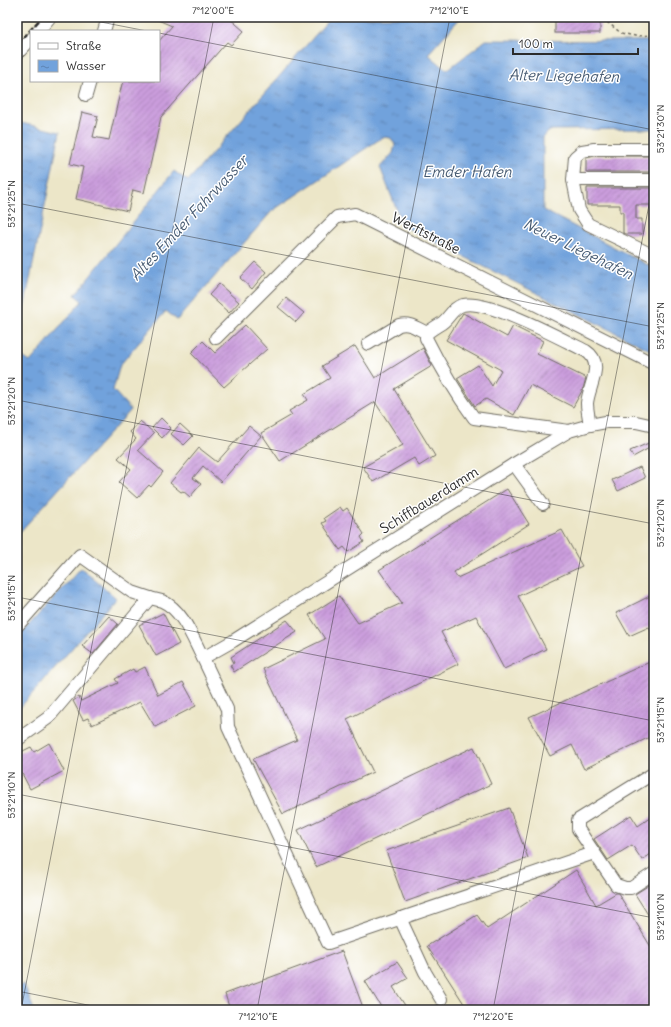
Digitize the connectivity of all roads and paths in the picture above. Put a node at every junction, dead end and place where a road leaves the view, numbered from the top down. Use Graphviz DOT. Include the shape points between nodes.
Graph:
graph roads {
  1 [pos="50,17"];
  2 [pos="108,17"];
  3 [pos="607,22"];
  4 [pos="39,30"];
  5 [pos="104,30"];
  6 [pos="654,35"];
  7 [pos="30,40"];
  8 [pos="17,54"];
  9 [pos="90,82"];
  10 [pos="86,95"];
  11 [pos="654,149"];
  12 [pos="573,180"];
  13 [pos="654,180"];
  14 [pos="654,256"];
  15 [pos="427,334"];
  16 [pos="216,338"];
  17 [pos="368,344"];
  18 [pos="654,364"];
  19 [pos="590,425"];
  20 [pos="654,426"];
  21 [pos="569,431"];
  22 [pos="514,464"];
  23 [pos="543,504"];
  24 [pos="150,598"];
  25 [pos="17,626"];
  26 [pos="203,658"];
  27 [pos="17,740"];
  28 [pos="654,773"];
  29 [pos="594,853"];
  30 [pos="654,874"];
  31 [pos="400,918"];
  32 [pos="441,999"];
  1 -- 4 [label="street"];
  2 -- 5 [label="street"];
  3 -- 6 [label="path" via="622,33 635,36"];
  7 -- 8 [label="street"];
  9 -- 10 [label="street"];
  11 -- 12 [label="street" via="594,148 582,151 575,157"];
  12 -- 13 [label="street"];
  12 -- 14 [label="street" via="579,210 588,224"];
  15 -- 17 [label="street" via="404,324"];
  15 -- 19 [label="street" via="457,307 477,305 526,322 586,351 592,355 596,363 587,405"];
  15 -- 21 [label="street" via="426,338 457,395 474,418"];
  16 -- 18 [label="street, Werftstraße" via="337,216 355,214"];
  19 -- 20 [label="street, Schiffbauerdamm" via="636,422"];
  19 -- 21 [label="street, Schiffbauerdamm"];
  21 -- 22 [label="street, Schiffbauerdamm"];
  22 -- 23 [label="street"];
  22 -- 26 [label="street, Schiffbauerdamm"];
  24 -- 25 [label="street" via="132,592 80,555"];
  24 -- 26 [label="street" via="162,601 182,619"];
  24 -- 27 [label="street" via="48,718"];
  26 -- 31 [label="street" via="227,709 228,727 328,943"];
  28 -- 29 [label="street" via="578,820 578,829"];
  29 -- 30 [label="street" via="616,885 631,888"];
  29 -- 31 [label="street"];
  31 -- 32 [label="street" via="425,972"];
}
